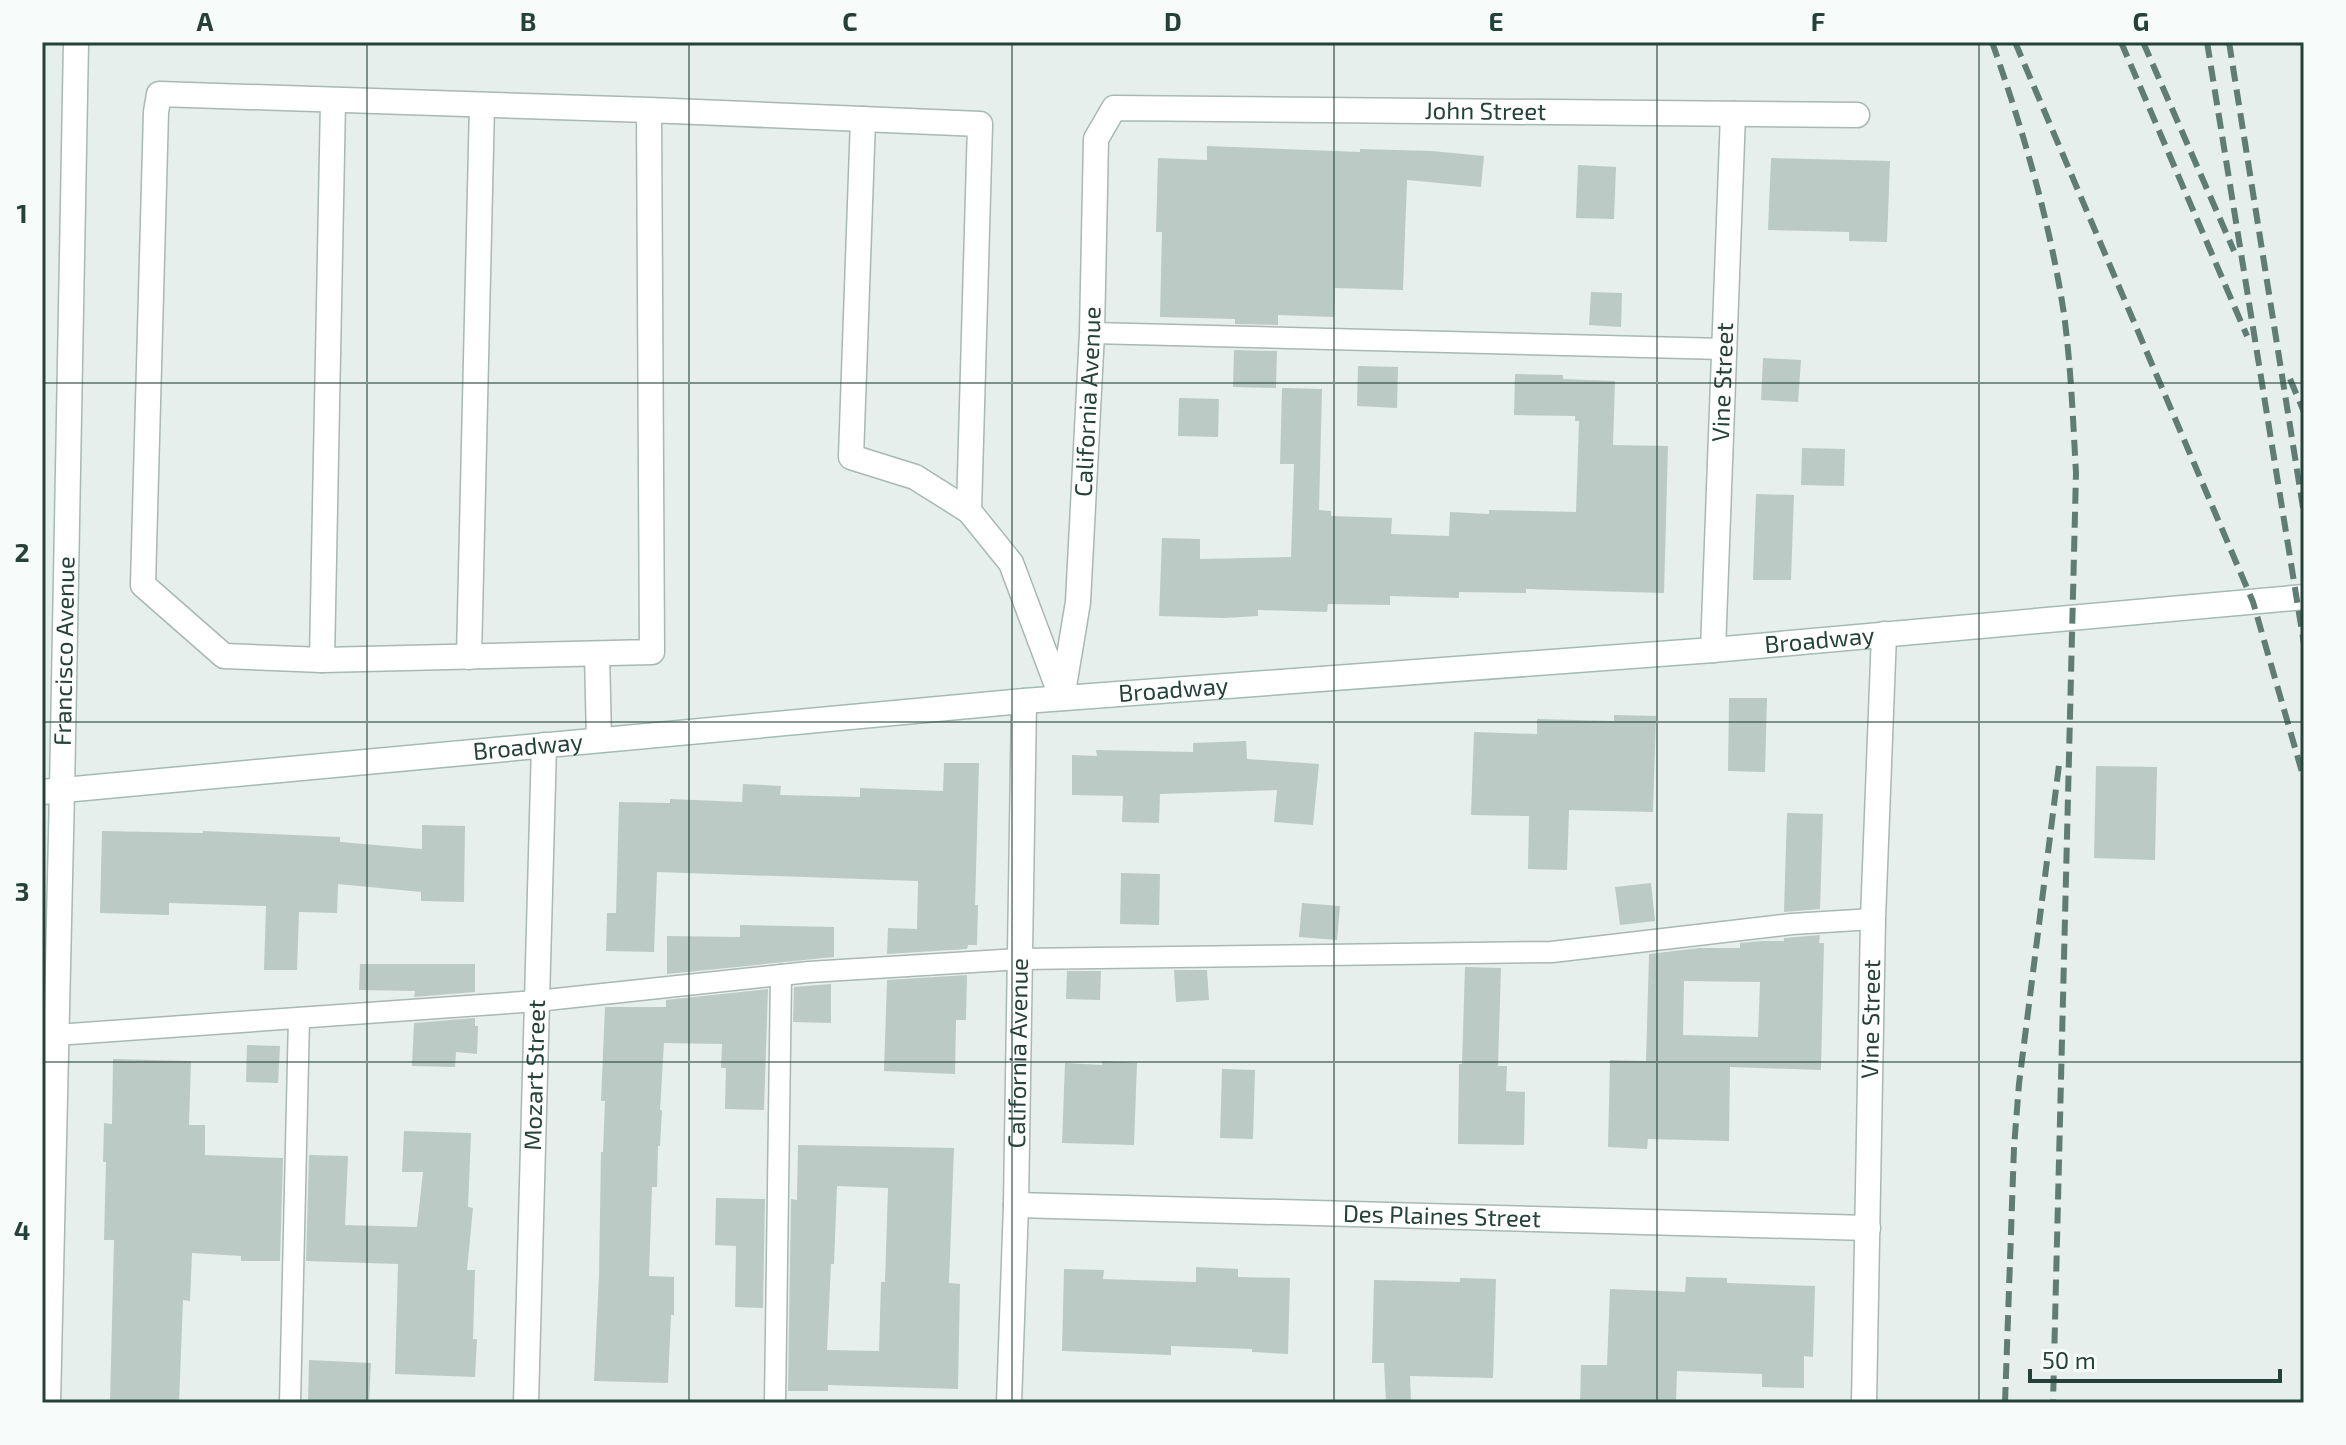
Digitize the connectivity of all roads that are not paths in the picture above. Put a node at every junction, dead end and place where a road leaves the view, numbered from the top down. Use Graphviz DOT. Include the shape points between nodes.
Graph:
graph roads {
  1 [pos="76,42"];
  2 [pos="333,101"];
  3 [pos="482,105"];
  4 [pos="1114,108"];
  5 [pos="649,110"];
  6 [pos="1733,114"];
  7 [pos="1857,115"];
  8 [pos="863,119"];
  9 [pos="1092,333"];
  10 [pos="1724,349"];
  11 [pos="969,511"];
  12 [pos="2304,597"];
  13 [pos="1884,634"];
  14 [pos="1713,650"];
  15 [pos="597,654"];
  16 [pos="469,657"];
  17 [pos="322,660"];
  18 [pos="1062,698"];
  19 [pos="1024,701"];
  20 [pos="599,740"];
  21 [pos="544,745"];
  22 [pos="52,792"];
  23 [pos="1873,919"];
  24 [pos="1020,959"];
  25 [pos="781,975"];
  26 [pos="537,1001"];
  27 [pos="299,1018"];
  28 [pos="56,1035"];
  29 [pos="1016,1205"];
  30 [pos="1868,1228"];
  31 [pos="48,1403"];
  32 [pos="290,1403"];
  33 [pos="526,1403"];
  34 [pos="775,1403"];
  35 [pos="1009,1403"];
  36 [pos="1864,1403"];
  1 -- 22 [label="street, Francisco Avenue"];
  2 -- 3 [label="street"];
  2 -- 17 [label="street"];
  2 -- 17 [label="street" via="159,94 143,585 224,656"];
  3 -- 5 [label="street"];
  3 -- 16 [label="street"];
  4 -- 6 [label="street, John Street"];
  4 -- 9 [label="street, California Avenue" via="1096,139"];
  5 -- 8 [label="street"];
  5 -- 15 [label="street" via="652,652"];
  6 -- 7 [label="street, John Street"];
  6 -- 10 [label="street, Vine Street"];
  8 -- 11 [label="street" via="851,457 915,477"];
  8 -- 11 [label="street" via="980,124"];
  9 -- 10 [label="lane"];
  9 -- 18 [label="street, California Avenue" via="1078,602"];
  10 -- 14 [label="street, Vine Street"];
  11 -- 18 [label="street" via="1011,563"];
  12 -- 13 [label="street, Broadway"];
  13 -- 14 [label="street, Broadway"];
  13 -- 23 [label="street, Vine Street"];
  14 -- 18 [label="street, Broadway"];
  15 -- 16 [label="street"];
  15 -- 20 [label="street"];
  16 -- 17 [label="street"];
  18 -- 19 [label="street, Broadway"];
  19 -- 20 [label="street, Broadway"];
  19 -- 24 [label="street, California Avenue"];
  20 -- 21 [label="street, Broadway"];
  21 -- 22 [label="street, Broadway"];
  21 -- 26 [label="street, Mozart Street"];
  22 -- 28 [label="street, Francisco Avenue"];
  23 -- 24 [label="lane" via="1552,952"];
  23 -- 30 [label="street, Vine Street"];
  24 -- 25 [label="lane"];
  24 -- 29 [label="street, California Avenue"];
  25 -- 26 [label="lane"];
  25 -- 34 [label="lane"];
  26 -- 27 [label="lane"];
  26 -- 33 [label="street, Mozart Street"];
  27 -- 28 [label="lane"];
  27 -- 32 [label="lane"];
  28 -- 31 [label="street, Francisco Avenue"];
  29 -- 30 [label="street, Des Plaines Street"];
  29 -- 35 [label="street, California Avenue"];
  30 -- 36 [label="street, Vine Street"];
}
